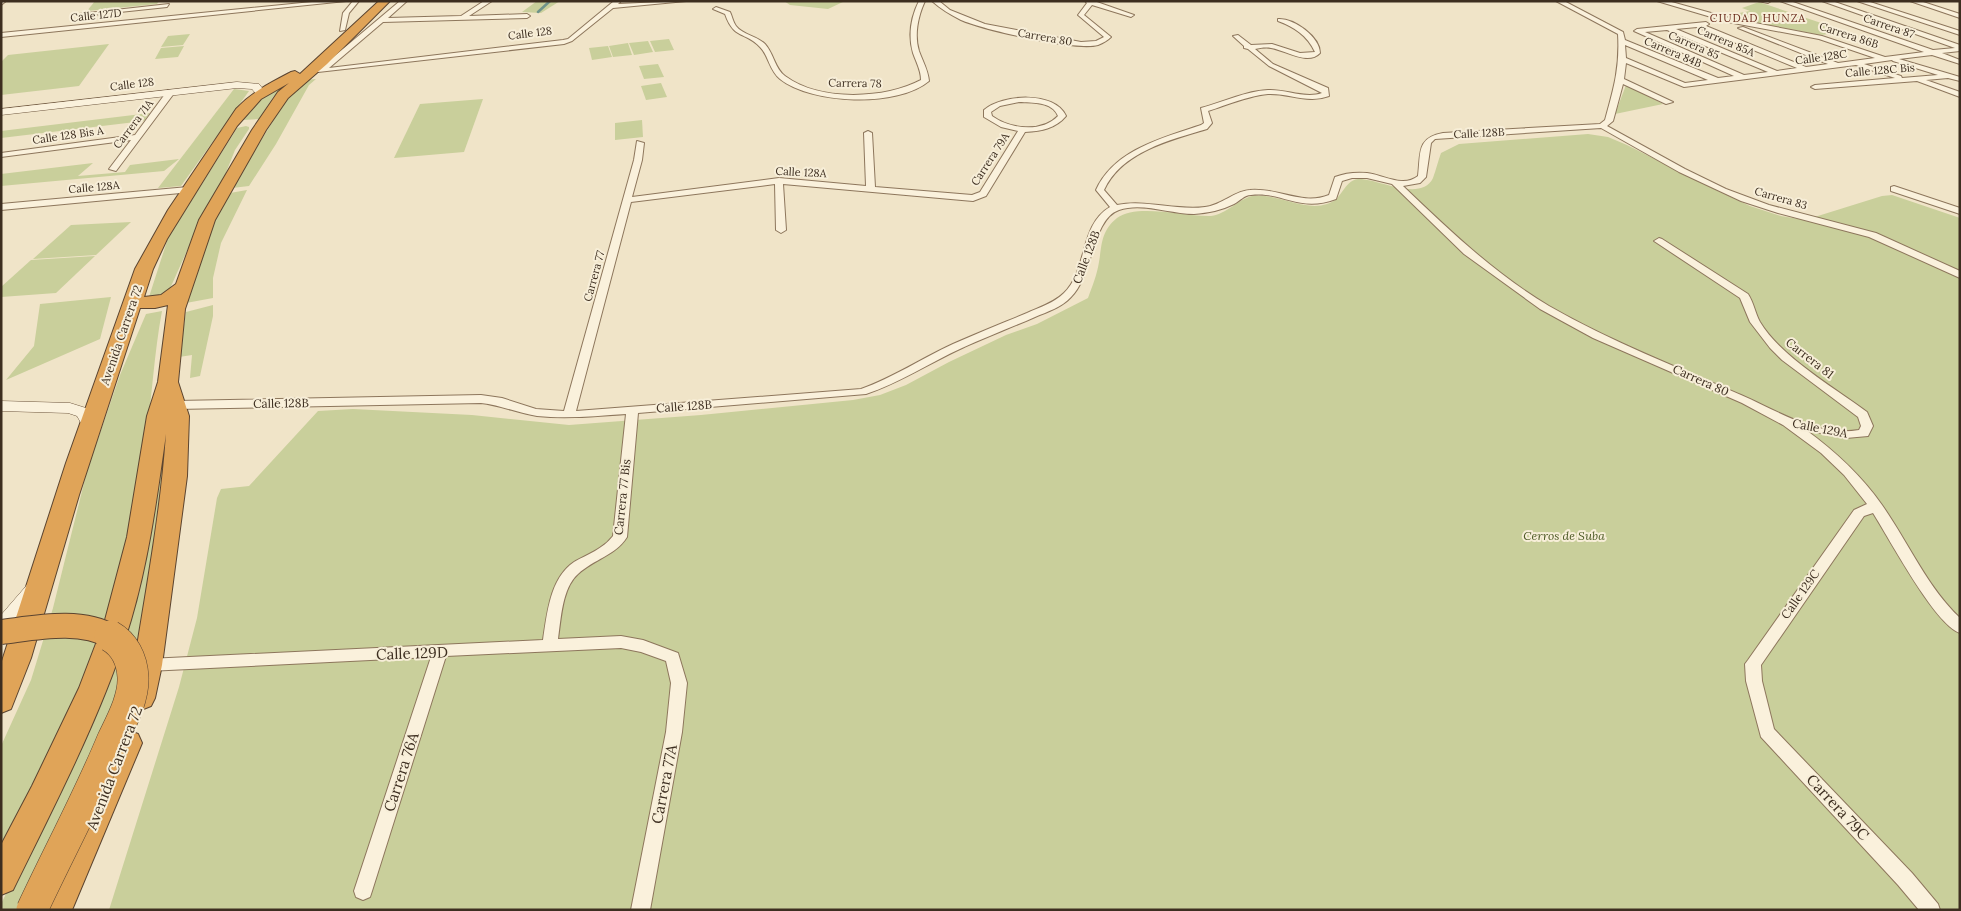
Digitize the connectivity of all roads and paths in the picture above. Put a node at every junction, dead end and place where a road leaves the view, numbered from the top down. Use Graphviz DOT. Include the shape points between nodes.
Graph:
graph roads {
  1 [pos="343,1"];
  2 [pos="356,1"];
  3 [pos="369,1"];
  4 [pos="386,1"];
  5 [pos="404,1"];
  6 [pos="489,1"];
  7 [pos="683,1"];
  8 [pos="713,1"];
  9 [pos="922,1"];
  10 [pos="935,1"];
  11 [pos="1575,1"];
  12 [pos="1660,1"];
  13 [pos="1761,1"];
  14 [pos="1783,1"];
  15 [pos="1826,1"];
  16 [pos="1860,1"];
  17 [pos="1913,1"];
  18 [pos="1089,2"];
  19 [pos="1767,2"];
  20 [pos="168,3"];
  21 [pos="1561,3"];
  22 [pos="615,4"];
  23 [pos="1880,4"];
  24 [pos="87,8"];
  25 [pos="1935,8"];
  26 [pos="716,9"];
  27 [pos="1852,10"];
  28 [pos="1821,13"];
  29 [pos="82,14"];
  30 [pos="1899,14"];
  31 [pos="1131,15"];
  32 [pos="387,16"];
  33 [pos="527,16"];
  34 [pos="1960,16"];
  35 [pos="461,18"];
  36 [pos="158,20"];
  37 [pos="1280,20"];
  38 [pos="1727,20"];
  39 [pos="722,22"];
  40 [pos="1698,25"];
  41 [pos="73,28"];
  42 [pos="1668,28"];
  43 [pos="735,29"];
  44 [pos="342,30"];
  45 [pos="1637,31"];
  46 [pos="1960,34"];
  47 [pos="1,35"];
  48 [pos="746,36"];
  49 [pos="1236,36"];
  50 [pos="1621,37"];
  51 [pos="1246,47"];
  52 [pos="1960,48"];
  53 [pos="1935,52"];
  54 [pos="1623,59"];
  55 [pos="1887,59"];
  56 [pos="1960,62"];
  57 [pos="1854,63"];
  58 [pos="1838,65"];
  59 [pos="1823,67"];
  60 [pos="1805,70"];
  61 [pos="320,71"];
  62 [pos="1777,73"];
  63 [pos="1840,73"];
  64 [pos="1848,76"];
  65 [pos="1947,76"];
  66 [pos="1744,78"];
  67 [pos="1916,79"];
  68 [pos="1960,79"];
  69 [pos="1620,80"];
  70 [pos="1906,80"];
  71 [pos="298,81"];
  72 [pos="1717,81"];
  73 [pos="1865,83"];
  74 [pos="1815,87"];
  75 [pos="171,92"];
  76 [pos="261,93"];
  77 [pos="1960,95"];
  78 [pos="1669,102"];
  79 [pos="1,112"];
  80 [pos="1602,126"];
  81 [pos="229,128"];
  82 [pos="1023,129"];
  83 [pos="259,130"];
  84 [pos="868,133"];
  85 [pos="137,137"];
  86 [pos="640,143"];
  87 [pos="1,155"];
  88 [pos="113,169"];
  89 [pos="780,181"];
  90 [pos="1396,184"];
  91 [pos="1894,189"];
  92 [pos="188,190"];
  93 [pos="871,190"];
  94 [pos="973,198"];
  95 [pos="627,200"];
  96 [pos="1,207"];
  97 [pos="1115,208"];
  98 [pos="1960,211"];
  99 [pos="781,230"];
  100 [pos="1659,241"];
  101 [pos="1960,275"];
  102 [pos="182,288"];
  103 [pos="134,296"];
  104 [pos="101,391"];
  105 [pos="172,394"];
  106 [pos="1,406"];
  107 [pos="63,407"];
  108 [pos="632,410"];
  109 [pos="1863,414"];
  110 [pos="569,415"];
  111 [pos="1787,422"];
  112 [pos="90,424"];
  113 [pos="1877,508"];
  114 [pos="40,584"];
  115 [pos="1960,627"];
  116 [pos="1,630"];
  117 [pos="549,646"];
  118 [pos="440,652"];
  119 [pos="673,658"];
  120 [pos="148,665"];
  121 [pos="1759,699"];
  122 [pos="1,701"];
  123 [pos="1,879"];
  124 [pos="363,891"];
  125 [pos="32,910"];
  126 [pos="55,910"];
  127 [pos="640,910"];
  128 [pos="1931,910"];
  1 -- 36 [label="street, Calle 127D"];
  2 -- 44 [label="street, Avenida Carrera 72" via="346,13"];
  3 -- 44 [label="highway, Avenida Carrera 72"];
  4 -- 32 [label="highway"];
  4 -- 71 [label="highway, Avenida Carrera 72"];
  5 -- 32 [label="street, Avenida Carrera 72"];
  6 -- 35 [label="street"];
  7 -- 22 [label="street"];
  8 -- 26 [label="street, Carrera 78"];
  9 -- 48 [label="street, Carrera 78" via="914,26 915,48 925,68 925,80 915,88 898,93 839,96 811,91 781,76 762,45"];
  10 -- 18 [label="street, Carrera 80" via="944,10 967,22 1080,44 1097,43 1108,37 1081,15"];
  11 -- 21 [label="street"];
  12 -- 38 [label="street, Carrera 86B"];
  13 -- 19 [label="street"];
  14 -- 28 [label="street, Carrera 87"];
  15 -- 27 [label="street"];
  16 -- 23 [label="street"];
  17 -- 25 [label="street"];
  18 -- 31 [label="street"];
  20 -- 29 [label="street"];
  20 -- 36 [label="street"];
  21 -- 50 [label="street, Carrera 84B" via="1609,25"];
  22 -- 61 [label="street, Calle 128" via="564,42"];
  23 -- 27 [label="street"];
  23 -- 30 [label="street"];
  24 -- 29 [label="street"];
  25 -- 30 [label="street"];
  25 -- 34 [label="street"];
  26 -- 39 [label="street, Carrera 78"];
  26 -- 43 [label="street, Carrera 78" via="728,13"];
  27 -- 28 [label="street"];
  27 -- 52 [label="street"];
  28 -- 53 [label="street, Carrera 87"];
  29 -- 41 [label="street"];
  30 -- 46 [label="street"];
  32 -- 35 [label="street"];
  32 -- 61 [label="street, Avenida Carrera 72"];
  33 -- 35 [label="street"];
  36 -- 41 [label="street, Calle 127D"];
  37 -- 51 [label="street" via="1297,26 1314,41 1318,52 1299,55 1272,46"];
  38 -- 40 [label="street"];
  38 -- 55 [label="street, Carrera 86B" via="1814,35"];
  38 -- 58 [label="street"];
  40 -- 42 [label="street"];
  40 -- 60 [label="street"];
  41 -- 47 [label="street, Calle 127D"];
  42 -- 45 [label="street"];
  42 -- 62 [label="street, Carrera 85A"];
  43 -- 48 [label="street, Carrera 78"];
  43 -- 48 [label="street, Carrera 78" via="727,30"];
  44 -- 76 [label="highway, Avenida Carrera 72" via="302,70"];
  45 -- 50 [label="street"];
  45 -- 66 [label="street, Carrera 85"];
  49 -- 51 [label="street"];
  50 -- 54 [label="street"];
  50 -- 72 [label="street, Carrera 84B"];
  51 -- 97 [label="street" via="1271,65 1325,90 1326,94 1313,97 1266,93 1204,110 1208,123 1204,127 1155,144 1120,163 1102,181 1100,190"];
  52 -- 53 [label="street, Calle 128C"];
  53 -- 55 [label="street, Calle 128C"];
  53 -- 56 [label="street, Carrera 87"];
  54 -- 69 [label="street"];
  54 -- 72 [label="street, Calle 128C" via="1684,85"];
  55 -- 57 [label="street, Calle 128C"];
  55 -- 65 [label="street, Carrera 86B"];
  57 -- 58 [label="street, Calle 128C"];
  57 -- 70 [label="street"];
  58 -- 59 [label="street, Calle 128C"];
  59 -- 60 [label="street, Calle 128C"];
  59 -- 63 [label="street"];
  60 -- 62 [label="street, Calle 128C"];
  61 -- 71 [label="street, Avenida Carrera 72"];
  62 -- 66 [label="street, Calle 128C"];
  64 -- 73 [label="street"];
  65 -- 67 [label="street, Calle 128C Bis"];
  65 -- 68 [label="street, Carrera 86B"];
  66 -- 72 [label="street, Calle 128C"];
  67 -- 70 [label="street, Calle 128C Bis"];
  67 -- 77 [label="street"];
  69 -- 78 [label="street"];
  69 -- 80 [label="street" via="1610,121"];
  70 -- 73 [label="street, Calle 128C Bis"];
  71 -- 83 [label="highway, Avenida Carrera 72" via="283,95"];
  73 -- 74 [label="street, Calle 128C Bis"];
  75 -- 76 [label="street, Calle 128" via="244,84 255,86"];
  75 -- 79 [label="street, Calle 128"];
  75 -- 85 [label="street, Carrera 71A"];
  76 -- 81 [label="highway, Avenida Carrera 72"];
  80 -- 90 [label="street, Calle 128B" via="1432,137 1427,142 1422,177 1411,183"];
  80 -- 101 [label="street, Carrera 83" via="1703,182 1767,207 1867,233"];
  81 -- 83 [label="highway" via="250,122 256,123"];
  81 -- 92 [label="highway, Avenida Carrera 72"];
  82 -- 82 [label="street" via="1054,124 1060,120 1061,112 1042,102 1019,100 998,104 987,112 988,117 1000,125"];
  82 -- 94 [label="street, Carrera 79A" via="983,194"];
  83 -- 102 [label="highway, Avenida Carrera 72" via="207,220"];
  84 -- 93 [label="street"];
  85 -- 87 [label="street, Calle 128 Bis A"];
  85 -- 88 [label="street, Carrera 71A"];
  86 -- 95 [label="street, Carrera 77"];
  89 -- 93 [label="street, Calle 128A"];
  89 -- 95 [label="street, Calle 128A"];
  89 -- 99 [label="street"];
  90 -- 97 [label="street" via="1376,177 1348,175 1338,179 1333,197 1326,201 1308,202 1252,192 1216,208 1193,212"];
  90 -- 111 [label="street, Carrera 80" via="1467,252 1544,307 1597,336 1718,387"];
  91 -- 98 [label="street"];
  92 -- 96 [label="street, Calle 128A"];
  92 -- 103 [label="highway, Avenida Carrera 72" via="152,251"];
  93 -- 94 [label="street, Calle 128A"];
  95 -- 110 [label="street, Carrera 77"];
  97 -- 108 [label="street, Calle 128B" via="1103,215 1078,284 1068,295 875,388 851,394"];
  100 -- 109 [label="street, Carrera 81" via="1744,296 1750,303 1755,322 1786,358"];
  102 -- 103 [label="highway" via="168,299 150,303 137,302"];
  102 -- 105 [label="highway, Avenida Carrera 72" via="176,309"];
  103 -- 104 [label="highway, Avenida Carrera 72"];
  104 -- 107 [label="street" via="87,400"];
  104 -- 112 [label="highway, Avenida Carrera 72"];
  105 -- 110 [label="street, Calle 128B" via="481,399 535,412"];
  105 -- 120 [label="highway, Avenida Carrera 72" via="178,416 175,476"];
  105 -- 123 [label="highway, Avenida Carrera 72" via="158,416 139,537 118,620 84,706"];
  106 -- 107 [label="street"];
  107 -- 112 [label="street" via="82,413"];
  108 -- 110 [label="street, Calle 128B"];
  108 -- 117 [label="street, Carrera 77 Bis" via="620,537 597,557 573,570 563,582"];
  109 -- 111 [label="street, Calle 129A" via="1867,426 1864,433 1856,435"];
  111 -- 113 [label="street, Carrera 80" via="1849,472"];
  112 -- 114 [label="highway, Avenida Carrera 72"];
  113 -- 115 [label="street, Carrera 80" via="1940,608"];
  113 -- 121 [label="street, Calle 129C" via="1859,512 1754,664"];
  114 -- 116 [label="street"];
  114 -- 122 [label="highway, Avenida Carrera 72" via="17,661"];
  116 -- 125 [label="highway, bridge" via="72,627 99,631 116,640 128,653 133,677 124,714"];
  117 -- 118 [label="street, Calle 129D"];
  117 -- 119 [label="street, Calle 129D" via="622,642"];
  118 -- 120 [label="street, Calle 129D"];
  118 -- 124 [label="street, Carrera 76A"];
  119 -- 127 [label="street, Carrera 77A" via="679,682 674,732"];
  120 -- 126 [label="highway, Avenida Carrera 72" via="135,722"];
  121 -- 128 [label="street, Carrera 79C" via="1767,732"];
}
